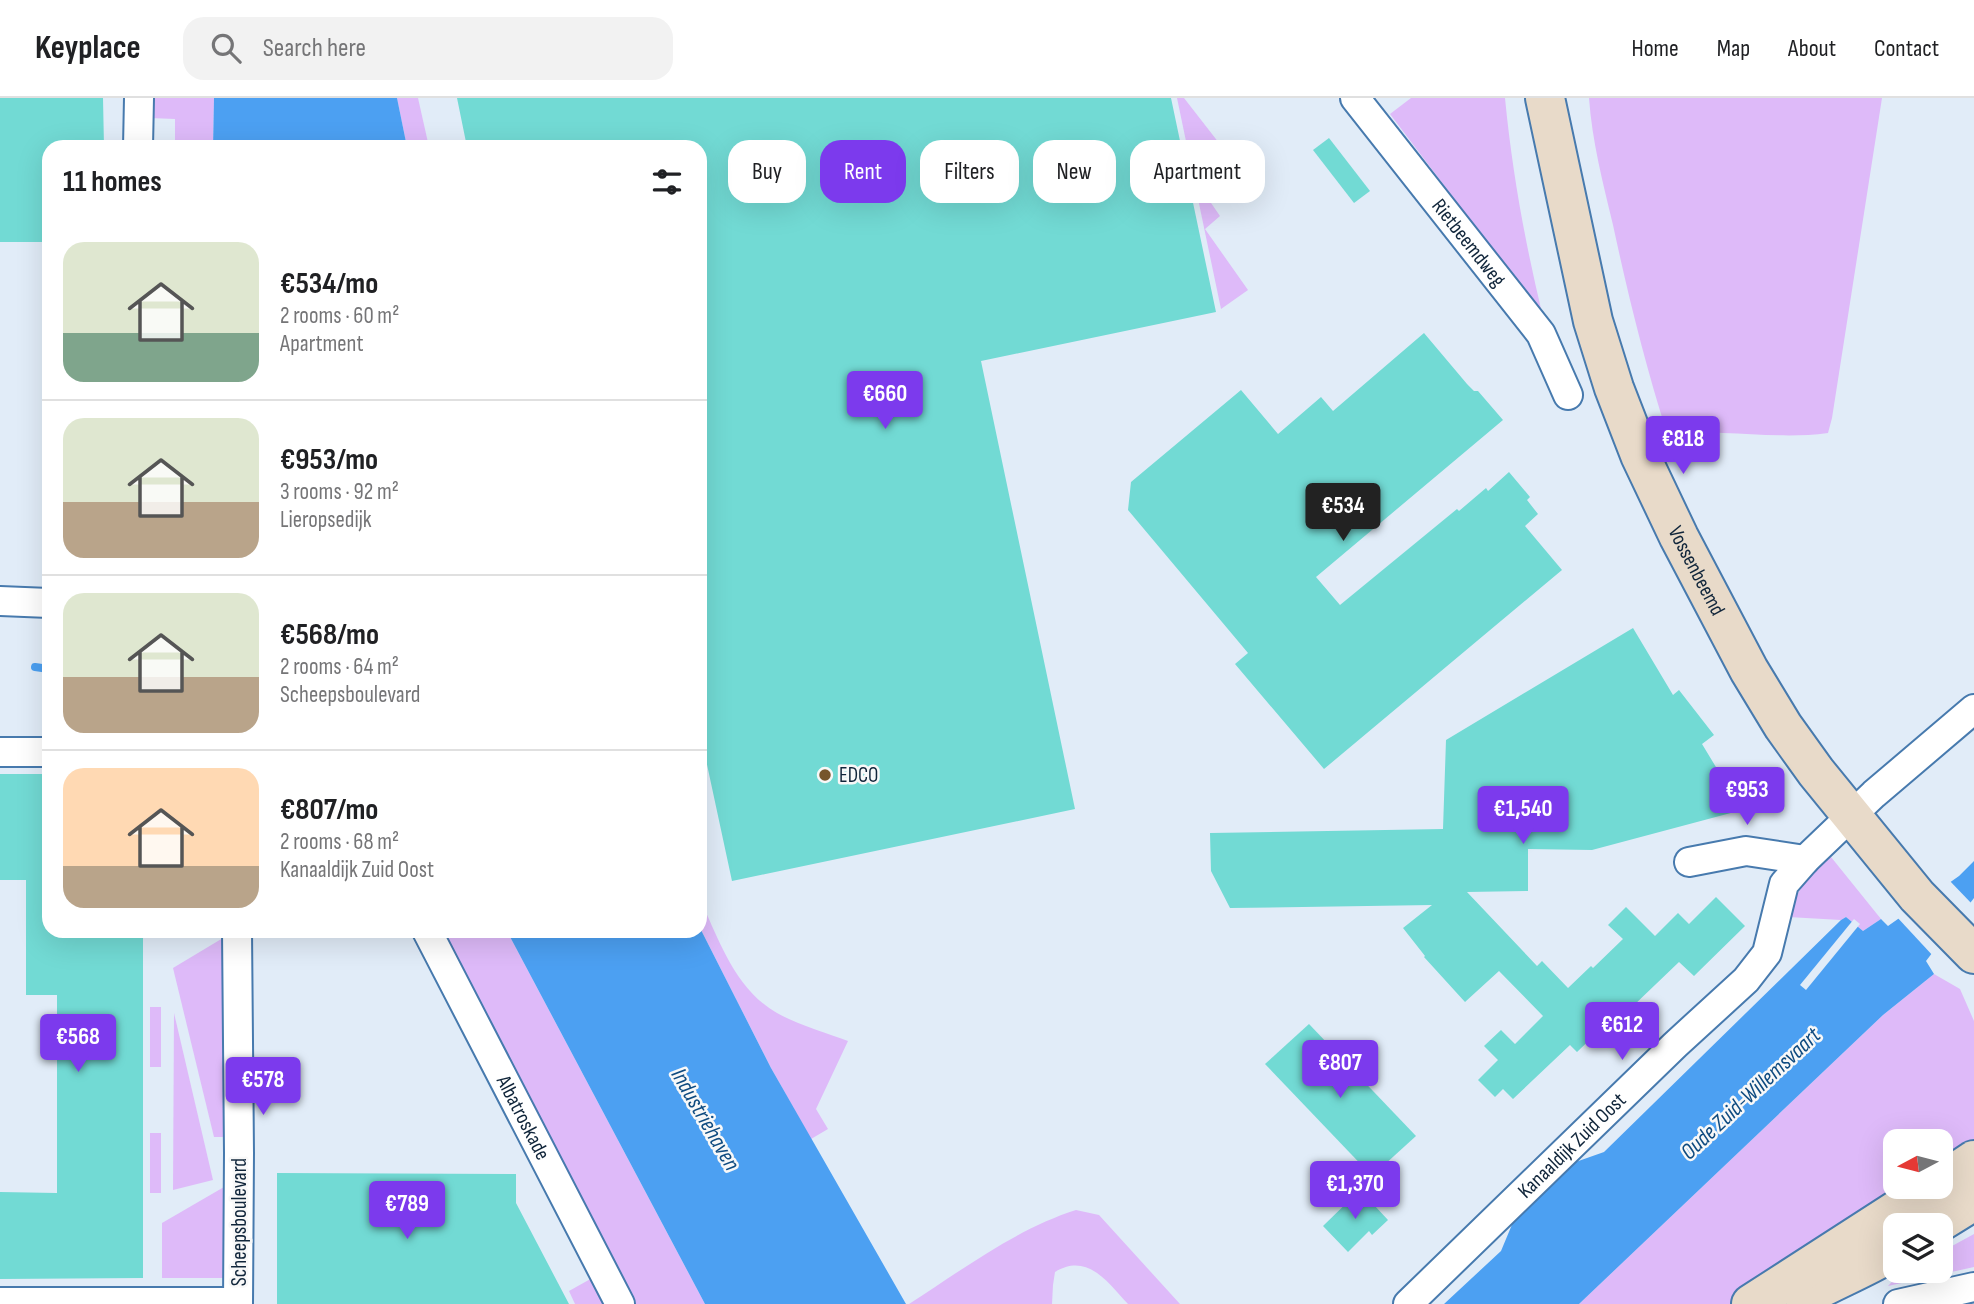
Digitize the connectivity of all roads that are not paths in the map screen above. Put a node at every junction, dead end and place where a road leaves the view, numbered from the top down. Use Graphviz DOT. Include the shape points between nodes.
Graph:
graph roads {
  1 [pos="139,98"];
  2 [pos="1354,98"];
  3 [pos="1548,105"];
  4 [pos="138,140"];
  5 [pos="1568,395"];
  6 [pos="0,601"];
  7 [pos="42,603"];
  8 [pos="1974,709"];
  9 [pos="0,752"];
  10 [pos="42,752"];
  11 [pos="1851,817"];
  12 [pos="1805,860"];
  13 [pos="1689,862"];
  14 [pos="237,938"];
  15 [pos="432,938"];
  16 [pos="1965,946"];
  17 [pos="1974,1160"];
  18 [pos="1953,1174"];
  19 [pos="1914,1199"];
  20 [pos="1974,1201"];
  21 [pos="1953,1214"];
  22 [pos="1883,1257"];
  23 [pos="1974,1287"];
  24 [pos="0,1302"];
  25 [pos="238,1303"];
  26 [pos="620,1304"];
  27 [pos="1408,1304"];
  28 [pos="1751,1304"];
  29 [pos="1792,1304"];
  30 [pos="1898,1304"];
  1 -- 4 [label="street"];
  2 -- 5 [label="street, Rietbeemdweg" via="1541,334"];
  3 -- 11 [label="main road, Vossenbeemd" via="1592,321 1640,455 1749,670 1783,726"];
  6 -- 7 [label="street"];
  8 -- 11 [label="street, Kanaaldijk Zuid Oost"];
  9 -- 10 [label="street"];
  11 -- 12 [label="street, Kanaaldijk Zuid Oost"];
  11 -- 16 [label="main road, Vossenbeemd"];
  12 -- 13 [label="street" via="1746,851"];
  12 -- 27 [label="street, Kanaaldijk Zuid Oost" via="1784,884 1767,953 1746,980"];
  14 -- 25 [label="street, Scheepsboulevard"];
  15 -- 26 [label="street, Albatroskade"];
  17 -- 18 [label="main road"];
  19 -- 28 [label="main road"];
  20 -- 21 [label="main road"];
  22 -- 29 [label="main road"];
  23 -- 30 [label="street"];
  24 -- 25 [label="street"];
}
